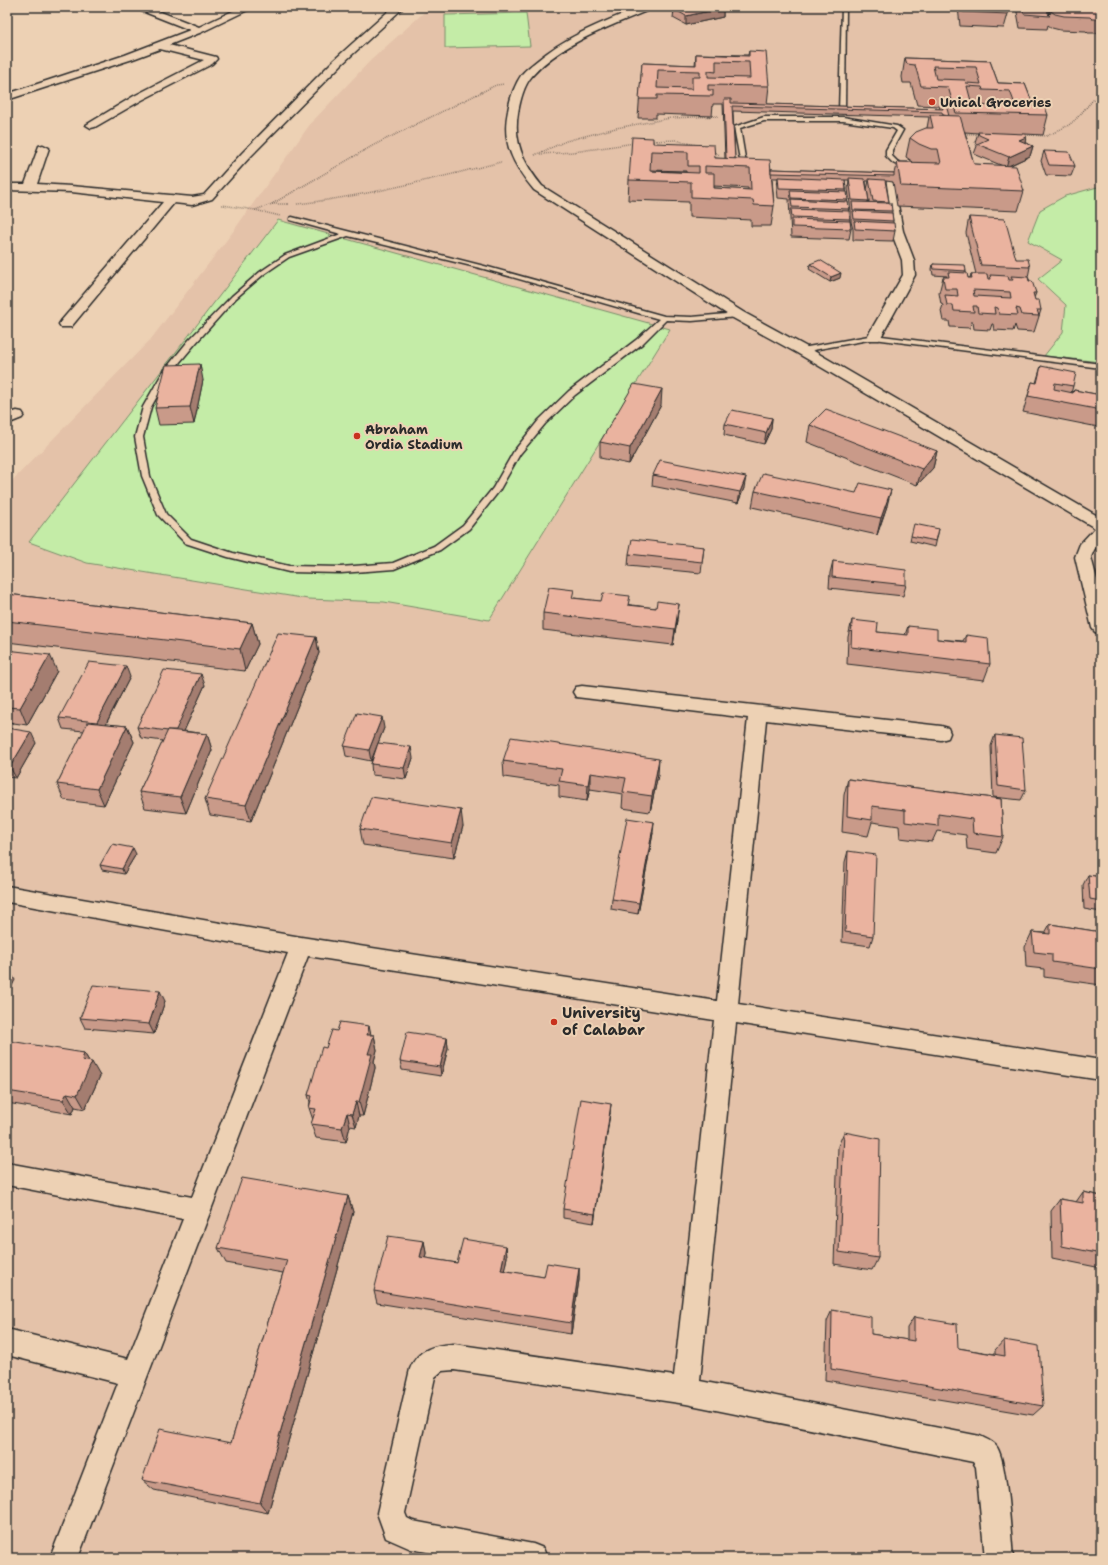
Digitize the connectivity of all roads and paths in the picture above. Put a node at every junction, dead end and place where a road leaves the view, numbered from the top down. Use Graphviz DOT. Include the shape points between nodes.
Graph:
graph roads {
  1 [pos="140,7"];
  2 [pos="249,7"];
  3 [pos="399,7"];
  4 [pos="648,7"];
  5 [pos="844,7"];
  6 [pos="198,30"];
  7 [pos="158,46"];
  8 [pos="523,84"];
  9 [pos="1101,94"];
  10 [pos="7,97"];
  11 [pos="843,115"];
  12 [pos="719,116"];
  13 [pos="91,125"];
  14 [pos="967,134"];
  15 [pos="983,134"];
  16 [pos="1023,135"];
  17 [pos="647,142"];
  18 [pos="640,143"];
  19 [pos="700,146"];
  20 [pos="43,148"];
  21 [pos="707,149"];
  22 [pos="538,154"];
  23 [pos="720,155"];
  24 [pos="516,158"];
  25 [pos="744,170"];
  26 [pos="913,172"];
  27 [pos="7,187"];
  28 [pos="886,187"];
  29 [pos="30,188"];
  30 [pos="171,199"];
  31 [pos="192,201"];
  32 [pos="272,204"];
  33 [pos="255,210"];
  34 [pos="292,218"];
  35 [pos="347,234"];
  36 [pos="738,315"];
  37 [pos="664,318"];
  38 [pos="66,324"];
  39 [pos="874,337"];
  40 [pos="802,350"];
  41 [pos="1101,366"];
  42 [pos="1101,525"];
  43 [pos="1101,532"];
  44 [pos="1101,628"];
  45 [pos="582,692"];
  46 [pos="758,712"];
  47 [pos="941,733"];
  48 [pos="7,894"];
  49 [pos="301,946"];
  50 [pos="725,1012"];
  51 [pos="1101,1070"];
  52 [pos="7,1174"];
  53 [pos="198,1210"];
  54 [pos="7,1342"];
  55 [pos="134,1374"];
  56 [pos="686,1391"];
  57 [pos="64,1558"];
  58 [pos="533,1558"];
  59 [pos="999,1558"];
  1 -- 6 [label="street"];
  2 -- 6 [label="street"];
  3 -- 31 [label="street" via="338,62 208,197"];
  4 -- 8 [label="street" via="584,35 548,55 527,76"];
  5 -- 11 [label="lane"];
  6 -- 7 [label="street"];
  7 -- 10 [label="street"];
  7 -- 13 [label="street" via="212,59"];
  8 -- 24 [label="street" via="513,105 510,127 510,142"];
  8 -- 32 [label="path" via="496,85 374,145"];
  9 -- 16 [label="path" via="1091,100 1071,124 1052,131 1047,136"];
  11 -- 25 [label="lane" via="764,119 740,125 737,127"];
  11 -- 26 [label="lane" via="900,130 889,150 890,156 895,162"];
  12 -- 22 [label="path" via="671,118 616,128 566,141"];
  14 -- 15 [label="path"];
  17 -- 19 [label="path" via="676,139"];
  18 -- 22 [label="path"];
  20 -- 29 [label="street"];
  21 -- 23 [label="path"];
  22 -- 24 [label="path"];
  24 -- 32 [label="path" via="423,182 339,199 301,204"];
  24 -- 36 [label="street" via="538,188"];
  27 -- 29 [label="street"];
  28 -- 39 [label="street" via="897,231 908,260 909,275"];
  29 -- 30 [label="street" via="71,189"];
  30 -- 31 [label="street"];
  30 -- 38 [label="street"];
  31 -- 33 [label="path"];
  32 -- 33 [label="path"];
  33 -- 34 [label="path"];
  34 -- 35 [label="lane"];
  35 -- 37 [label="lane" via="465,263"];
  35 -- 37 [label="lane" via="287,256 240,292 170,368 147,407 139,437 146,476 162,516 188,541 231,555 289,568 333,570 394,566 437,548 466,527 496,489 517,453 542,422 572,393 639,342"];
  36 -- 37 [label="lane" via="692,319"];
  36 -- 40 [label="street"];
  39 -- 40 [label="lane"];
  39 -- 41 [label="lane"];
  40 -- 42 [label="street"];
  43 -- 44 [label="street" via="1086,548 1083,557"];
  45 -- 46 [label="street"];
  46 -- 47 [label="street"];
  46 -- 50 [label="street"];
  48 -- 49 [label="street"];
  49 -- 50 [label="street"];
  49 -- 53 [label="street"];
  50 -- 51 [label="street"];
  50 -- 56 [label="street"];
  52 -- 53 [label="street"];
  53 -- 55 [label="street"];
  54 -- 55 [label="street"];
  55 -- 57 [label="street"];
  56 -- 58 [label="street" via="454,1357 437,1358 423,1369 391,1513 396,1528 411,1535"];
  56 -- 59 [label="street" via="980,1450 987,1456 990,1467"];
}
